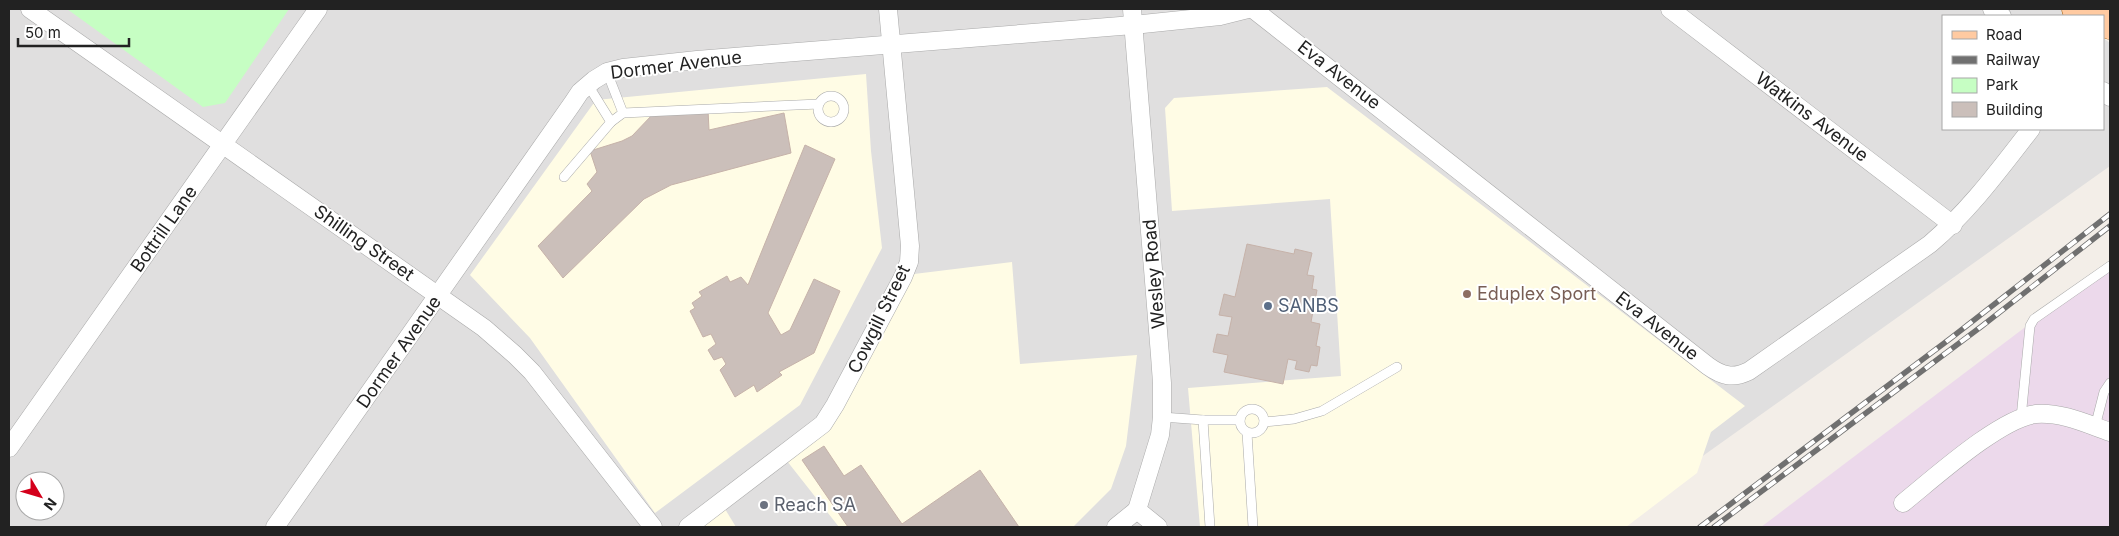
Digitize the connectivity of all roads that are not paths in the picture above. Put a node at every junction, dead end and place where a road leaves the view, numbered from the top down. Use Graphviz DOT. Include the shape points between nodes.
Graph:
graph roads {
  1 [pos="30,9"];
  2 [pos="318,9"];
  3 [pos="888,9"];
  4 [pos="1248,9"];
  5 [pos="1253,9"];
  6 [pos="1670,9"];
  7 [pos="1133,17"];
  8 [pos="891,44"];
  9 [pos="607,72"];
  10 [pos="588,85"];
  11 [pos="819,104"];
  12 [pos="623,113"];
  13 [pos="611,122"];
  14 [pos="2030,130"];
  15 [pos="223,144"];
  16 [pos="564,176"];
  17 [pos="1953,225"];
  18 [pos="2110,266"];
  19 [pos="439,295"];
  20 [pos="1397,367"];
  21 [pos="2110,383"];
  22 [pos="1162,417"];
  23 [pos="2021,418"];
  24 [pos="1203,420"];
  25 [pos="1240,420"];
  26 [pos="1264,422"];
  27 [pos="2103,429"];
  28 [pos="1247,433"];
  29 [pos="9,448"];
  30 [pos="1903,503"];
  31 [pos="1137,510"];
  32 [pos="275,527"];
  33 [pos="653,527"];
  34 [pos="688,527"];
  35 [pos="1116,527"];
  36 [pos="1158,527"];
  37 [pos="1210,527"];
  38 [pos="1253,527"];
  1 -- 15 [label="street, Shilling Street"];
  2 -- 15 [label="street, Bottrill Lane"];
  3 -- 8 [label="street, Cowgill Street"];
  4 -- 7 [label="street, Dormer Avenue" via="1220,16"];
  5 -- 17 [label="street, Eva Avenue" via="1723,375 1737,376 1749,371 1912,259"];
  6 -- 17 [label="street, Watkins Avenue"];
  7 -- 8 [label="street, Dormer Avenue"];
  7 -- 22 [label="street, Wesley Road"];
  8 -- 9 [label="street, Dormer Avenue" via="697,60"];
  8 -- 34 [label="street, Cowgill Street" via="910,246 909,262 903,277 823,424"];
  9 -- 10 [label="street, Dormer Avenue"];
  9 -- 12 [label="lane"];
  10 -- 13 [label="lane"];
  10 -- 19 [label="street, Dormer Avenue"];
  11 -- 12 [label="lane"];
  12 -- 13 [label="lane"];
  13 -- 16 [label="lane"];
  14 -- 17 [label="street, Eva Avenue"];
  15 -- 19 [label="street, Shilling Street"];
  15 -- 29 [label="street, Bottrill Lane"];
  18 -- 23 [label="lane" via="2034,319 2030,326"];
  19 -- 32 [label="street, Dormer Avenue"];
  19 -- 33 [label="street, Shilling Street" via="515,354"];
  20 -- 26 [label="lane" via="1322,411 1294,419"];
  21 -- 27 [label="lane" via="2104,392"];
  22 -- 24 [label="lane"];
  22 -- 31 [label="street, Wesley Road" via="1156,451"];
  23 -- 27 [label="street" via="2047,414"];
  23 -- 30 [label="street" via="1990,435"];
  24 -- 25 [label="lane"];
  24 -- 37 [label="lane"];
  25 -- 26 [label="lane" via="1243,413 1253,409 1260,412"];
  25 -- 28 [label="lane"];
  26 -- 28 [label="lane" via="1258,432"];
  28 -- 38 [label="lane"];
  31 -- 35 [label="street"];
  31 -- 36 [label="street"];
}
